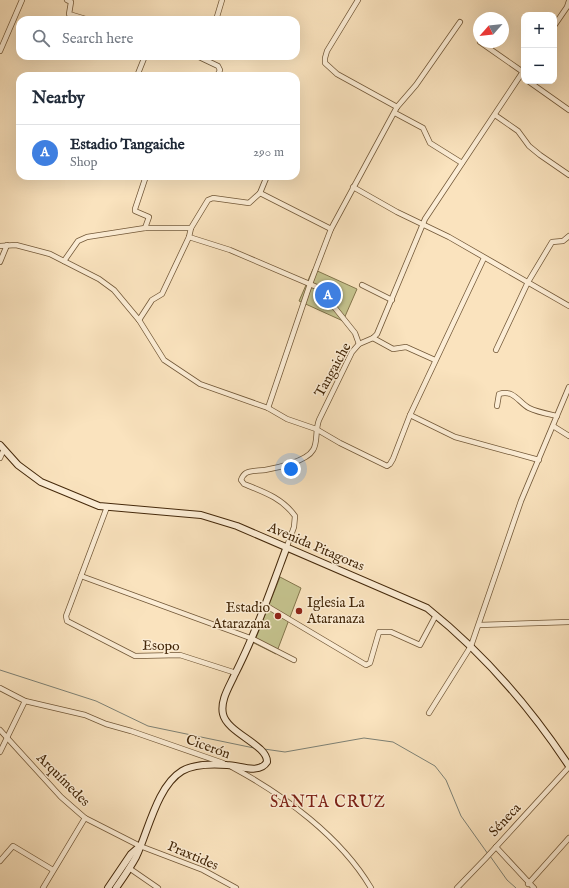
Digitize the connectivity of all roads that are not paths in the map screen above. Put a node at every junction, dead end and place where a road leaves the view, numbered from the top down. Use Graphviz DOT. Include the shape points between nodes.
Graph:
graph roads {
  1 [pos="22,0"];
  2 [pos="67,0"];
  3 [pos="222,0"];
  4 [pos="358,0"];
  5 [pos="569,1"];
  6 [pos="568,7"];
  7 [pos="76,16"];
  8 [pos="217,16"];
  9 [pos="460,22"];
  10 [pos="557,22"];
  11 [pos="488,48"];
  12 [pos="0,51"];
  13 [pos="143,60"];
  14 [pos="208,60"];
  15 [pos="139,72"];
  16 [pos="219,72"];
  17 [pos="521,73"];
  18 [pos="521,77"];
  19 [pos="532,84"];
  20 [pos="398,107"];
  21 [pos="569,110"];
  22 [pos="395,113"];
  23 [pos="495,115"];
  24 [pos="462,163"];
  25 [pos="569,175"];
  26 [pos="145,180"];
  27 [pos="265,180"];
  28 [pos="353,187"];
  29 [pos="260,193"];
  30 [pos="424,225"];
  31 [pos="145,228"];
  32 [pos="191,228"];
  33 [pos="331,228"];
  34 [pos="569,236"];
  35 [pos="190,237"];
  36 [pos="7,245"];
  37 [pos="0,246"];
  38 [pos="484,258"];
  39 [pos="64,260"];
  40 [pos="0,262"];
  41 [pos="528,282"];
  42 [pos="310,284"];
  43 [pos="362,285"];
  44 [pos="392,300"];
  45 [pos="569,306"];
  46 [pos="139,320"];
  47 [pos="373,338"];
  48 [pos="359,344"];
  49 [pos="496,350"];
  50 [pos="435,360"];
  51 [pos="569,388"];
  52 [pos="497,406"];
  53 [pos="268,408"];
  54 [pos="410,415"];
  55 [pos="557,416"];
  56 [pos="553,426"];
  57 [pos="316,429"];
  58 [pos="569,436"];
  59 [pos="2,447"];
  60 [pos="0,458"];
  61 [pos="539,460"];
  62 [pos="106,507"];
  63 [pos="286,548"];
  64 [pos="81,576"];
  65 [pos="265,605"];
  66 [pos="436,615"];
  67 [pos="569,622"];
  68 [pos="480,625"];
  69 [pos="253,638"];
  70 [pos="471,646"];
  71 [pos="294,660"];
  72 [pos="236,673"];
  73 [pos="0,688"];
  74 [pos="25,701"];
  75 [pos="429,713"];
  76 [pos="0,730"];
  77 [pos="7,739"];
  78 [pos="0,752"];
  79 [pos="228,765"];
  80 [pos="569,766"];
  81 [pos="85,818"];
  82 [pos="569,838"];
  83 [pos="140,846"];
  84 [pos="496,847"];
  85 [pos="0,861"];
  86 [pos="129,868"];
  87 [pos="54,870"];
  88 [pos="528,884"];
  89 [pos="43,888"];
  90 [pos="108,888"];
  91 [pos="116,888"];
  92 [pos="158,888"];
  93 [pos="236,888"];
  94 [pos="371,888"];
  95 [pos="457,888"];
  96 [pos="534,888"];
  1 -- 12 [label="street"];
  2 -- 7 [label="street" via="71,2 69,14"];
  3 -- 8 [label="street"];
  4 -- 20 [label="street" via="327,51 325,63 337,74"];
  5 -- 6 [label="street"];
  6 -- 10 [label="street"];
  9 -- 20 [label="street"];
  11 -- 17 [label="street"];
  13 -- 15 [label="street"];
  14 -- 16 [label="street" via="219,67"];
  18 -- 23 [label="street, Tangaiche"];
  19 -- 21 [label="street"];
  20 -- 22 [label="street"];
  22 -- 24 [label="street" via="423,128 430,143"];
  22 -- 28 [label="street"];
  23 -- 24 [label="street, Tangaiche"];
  23 -- 25 [label="street" via="518,131 535,150"];
  24 -- 30 [label="street, Tangaiche" via="425,219"];
  26 -- 31 [label="street" via="135,209 136,212 149,217"];
  27 -- 29 [label="street"];
  28 -- 30 [label="street"];
  28 -- 33 [label="street"];
  29 -- 32 [label="street" via="248,204 214,198 208,200"];
  29 -- 33 [label="street"];
  30 -- 38 [label="street"];
  30 -- 44 [label="street, Tangaiche"];
  31 -- 32 [label="street"];
  31 -- 39 [label="street" via="82,238"];
  32 -- 35 [label="street"];
  33 -- 42 [label="street"];
  34 -- 41 [label="street" via="563,241 552,242"];
  35 -- 42 [label="street" via="230,250"];
  35 -- 46 [label="street" via="162,294 152,300"];
  36 -- 37 [label="street"];
  36 -- 39 [label="street" via="26,247"];
  36 -- 40 [label="street"];
  38 -- 41 [label="street"];
  38 -- 50 [label="street"];
  39 -- 46 [label="street" via="114,290"];
  41 -- 45 [label="street"];
  41 -- 49 [label="street"];
  42 -- 48 [label="street" via="330,300 355,333"];
  42 -- 53 [label="street"];
  43 -- 44 [label="street"];
  44 -- 47 [label="street, Tangaiche"];
  46 -- 53 [label="street" via="164,360 182,373 200,384"];
  47 -- 48 [label="street, Tangaiche"];
  47 -- 50 [label="street" via="393,349 406,348"];
  48 -- 57 [label="street, Tangaiche" via="352,352"];
  50 -- 54 [label="street"];
  51 -- 55 [label="street"];
  52 -- 55 [label="street" via="499,394 504,393 518,398 528,408"];
  53 -- 57 [label="street" via="287,419"];
  54 -- 57 [label="street" via="393,459 387,466"];
  54 -- 61 [label="street" via="455,437"];
  55 -- 56 [label="street"];
  56 -- 58 [label="street"];
  56 -- 61 [label="street"];
  57 -- 63 [label="street, Tangaiche" via="316,444 313,452 307,457 277,468 247,472 241,480 244,484 288,505 295,516 294,527"];
  59 -- 60 [label="street"];
  59 -- 62 [label="main road, Avenida Pitagoras" via="18,465 41,482"];
  61 -- 68 [label="street" via="521,501"];
  62 -- 63 [label="main road, Avenida Pitagoras" via="201,515 237,526"];
  62 -- 64 [label="street"];
  63 -- 65 [label="main road"];
  63 -- 66 [label="main road, Avenida Pitagoras" via="427,608"];
  64 -- 69 [label="street"];
  64 -- 72 [label="street, Esopo" via="66,616 68,622 136,656 180,655"];
  65 -- 66 [label="street" via="366,665 370,663 380,632 391,632 418,645 422,643"];
  65 -- 69 [label="main road"];
  66 -- 70 [label="main road, Avenida Pitagoras"];
  67 -- 68 [label="street"];
  68 -- 70 [label="street"];
  69 -- 71 [label="street"];
  69 -- 72 [label="main road"];
  70 -- 75 [label="street"];
  70 -- 80 [label="main road, Avenida Pitagoras" via="542,726"];
  72 -- 79 [label="main road" via="224,701 224,717 261,750 267,759 266,764 258,769"];
  73 -- 74 [label="street, Cicerón"];
  74 -- 77 [label="street"];
  74 -- 79 [label="street, Cicerón" via="85,715"];
  76 -- 77 [label="street, Arquímedes"];
  77 -- 78 [label="street"];
  77 -- 81 [label="street, Arquímedes" via="60,797"];
  79 -- 83 [label="main road" via="196,767 182,771 173,778 161,796"];
  79 -- 94 [label="street, Cicerón" via="254,779 318,826 354,862"];
  80 -- 84 [label="street, Séneca"];
  81 -- 83 [label="street, Arquímedes"];
  81 -- 87 [label="street"];
  82 -- 88 [label="street"];
  83 -- 86 [label="main road"];
  83 -- 90 [label="main road" via="131,854"];
  83 -- 93 [label="street, Praxtides" via="203,870"];
  84 -- 88 [label="street"];
  84 -- 95 [label="street, Séneca"];
  85 -- 87 [label="street" via="13,846"];
  86 -- 91 [label="main road"];
  86 -- 92 [label="street"];
  87 -- 89 [label="street"];
  88 -- 96 [label="street"];
}
